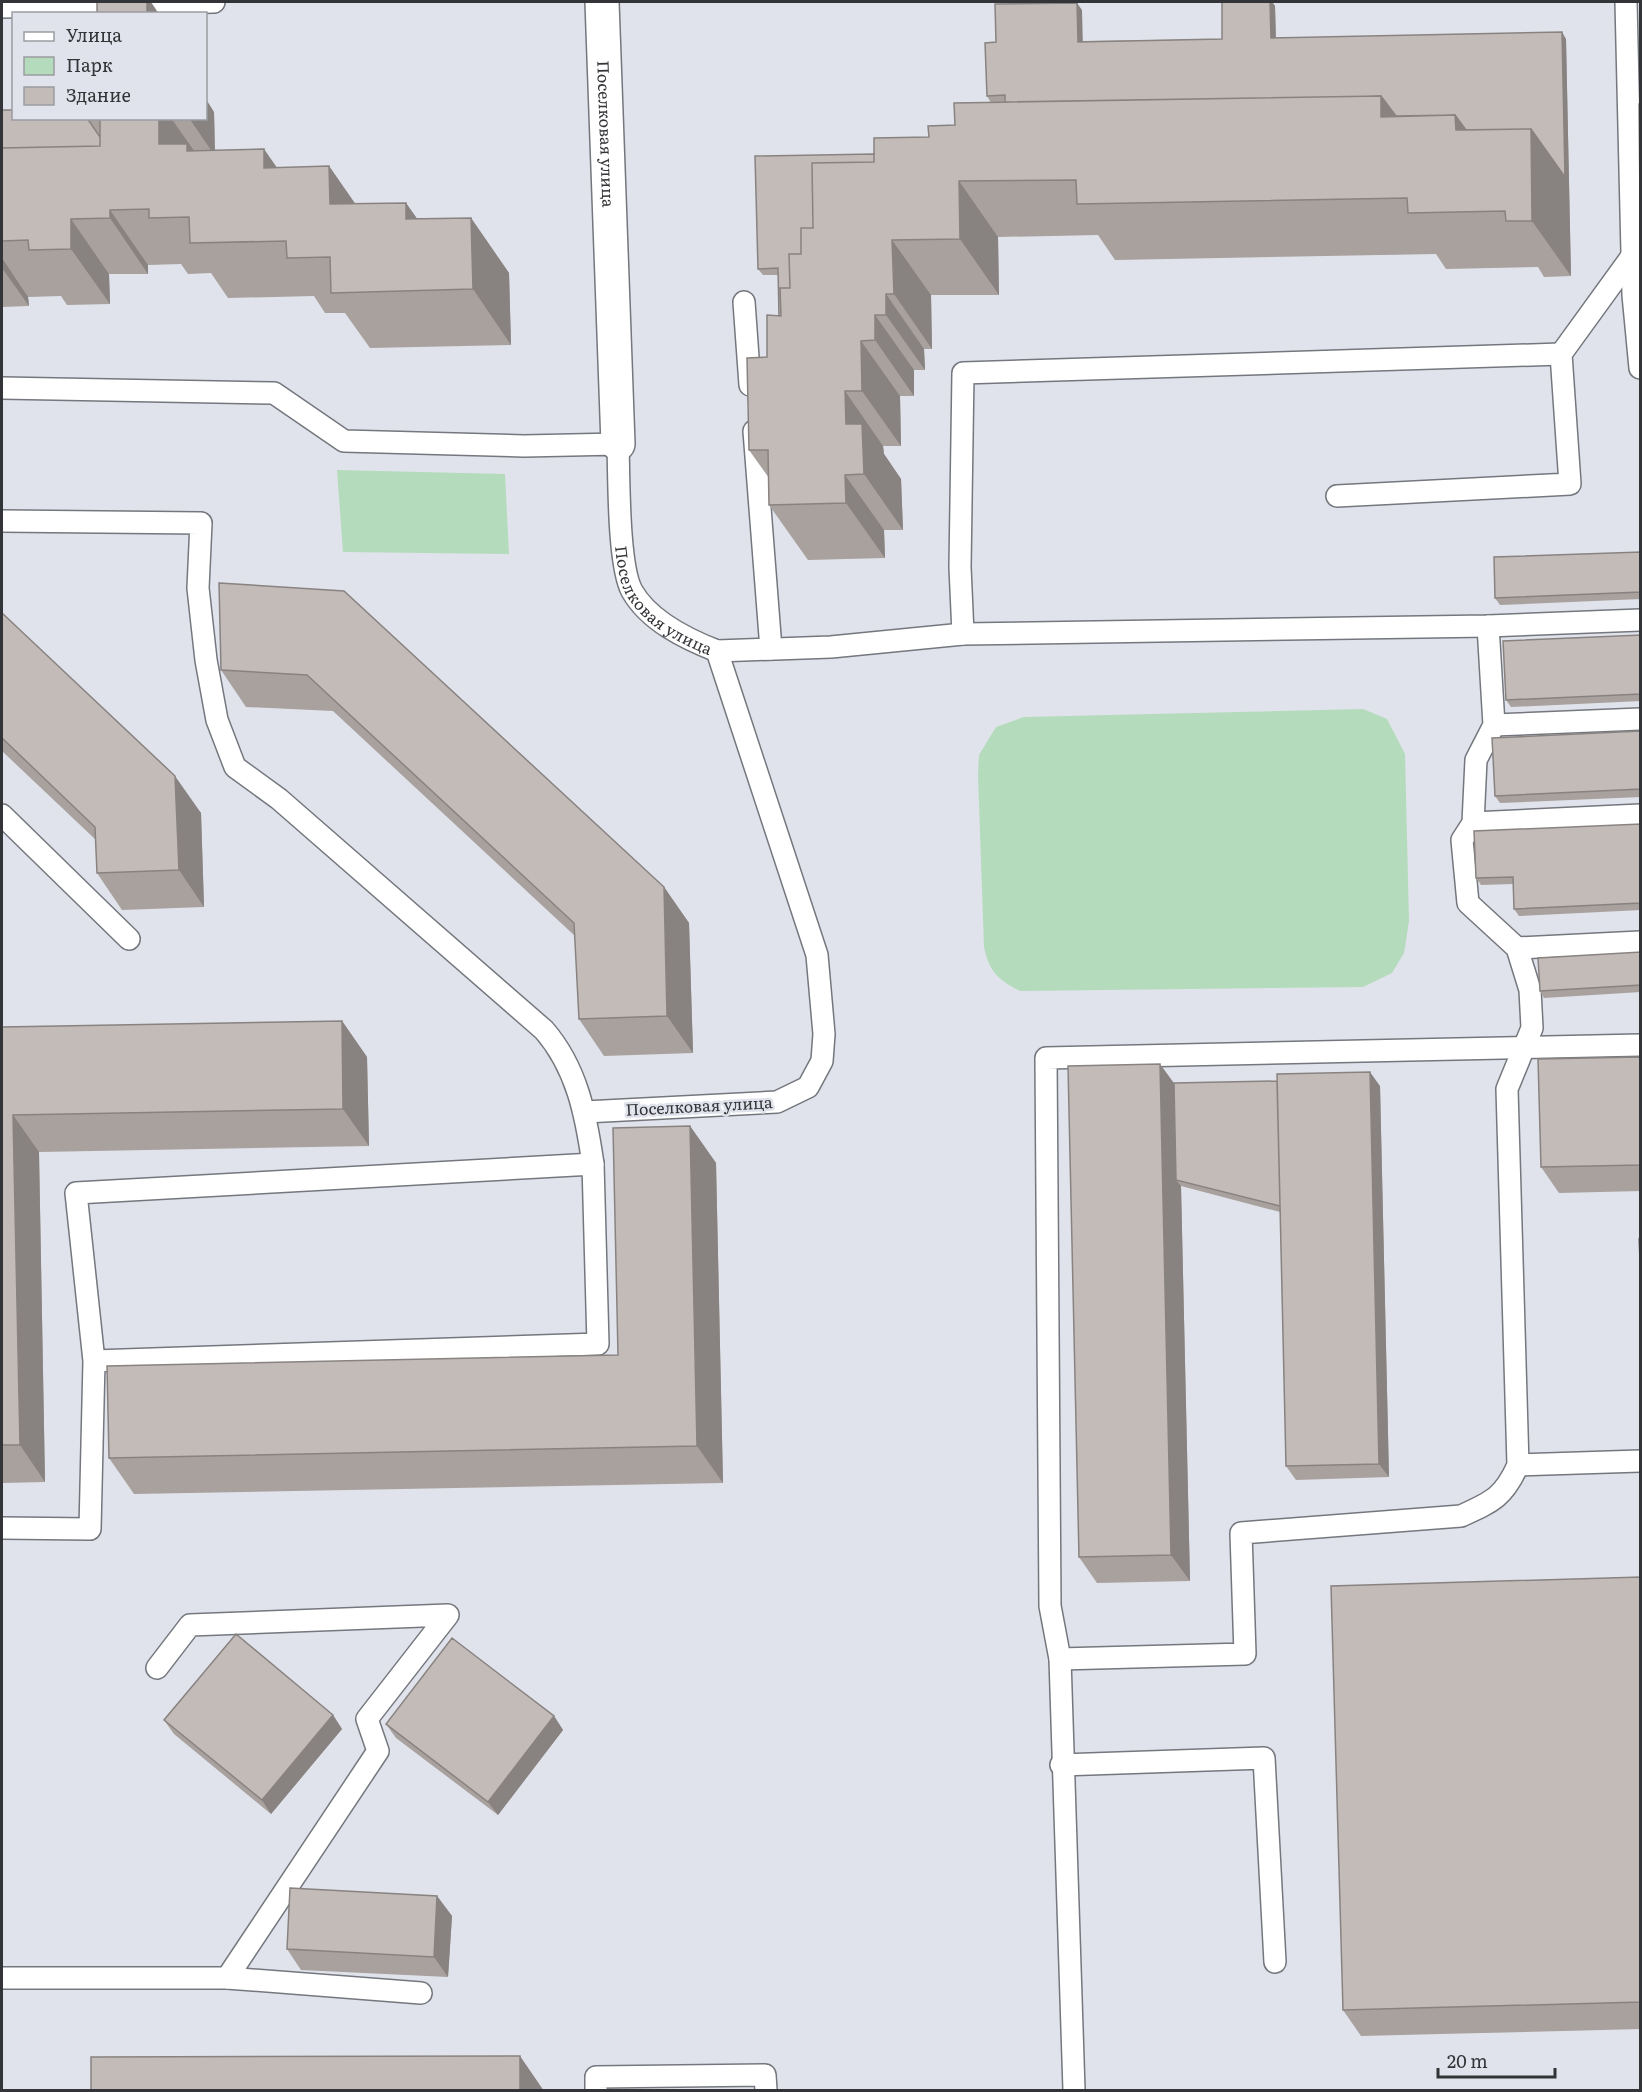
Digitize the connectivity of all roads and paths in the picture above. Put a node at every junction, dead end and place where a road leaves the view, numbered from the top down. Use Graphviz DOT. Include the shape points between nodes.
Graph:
graph roads {
  1 [pos="214,2"];
  2 [pos="602,2"];
  3 [pos="1626,2"];
  4 [pos="2,7"];
  5 [pos="1632,256"];
  6 [pos="1637,295"];
  7 [pos="744,302"];
  8 [pos="1561,354"];
  9 [pos="1641,368"];
  10 [pos="2,388"];
  11 [pos="618,444"];
  12 [pos="1337,496"];
  13 [pos="2,521"];
  14 [pos="1641,620"];
  15 [pos="1488,626"];
  16 [pos="963,634"];
  17 [pos="771,649"];
  18 [pos="717,651"];
  19 [pos="1641,719"];
  20 [pos="1494,725"];
  21 [pos="2,815"];
  22 [pos="1641,815"];
  23 [pos="1473,823"];
  24 [pos="129,939"];
  25 [pos="1641,942"];
  26 [pos="1517,948"];
  27 [pos="1641,1045"];
  28 [pos="1523,1049"];
  29 [pos="585,1112"];
  30 [pos="593,1164"];
  31 [pos="94,1361"];
  32 [pos="1641,1461"];
  33 [pos="1518,1465"];
  34 [pos="2,1528"];
  35 [pos="1060,1659"];
  36 [pos="156,1668"];
  37 [pos="1061,1765"];
  38 [pos="1275,1962"];
  39 [pos="2,1978"];
  40 [pos="227,1978"];
  41 [pos="421,1993"];
  42 [pos="596,2091"];
  43 [pos="766,2091"];
  44 [pos="1074,2091"];
  1 -- 4 [label="lane"];
  2 -- 11 [label="street, Поселковая улица"];
  3 -- 5 [label="lane"];
  5 -- 6 [label="lane"];
  5 -- 8 [label="lane"];
  6 -- 9 [label="lane"];
  7 -- 17 [label="lane"];
  8 -- 12 [label="lane" via="1570,484"];
  8 -- 16 [label="lane" via="963,373"];
  10 -- 11 [label="lane" via="274,393 344,441 524,446"];
  11 -- 18 [label="lane, Поселковая улица" via="623,549 631,590 669,627 692,642"];
  13 -- 29 [label="lane" via="201,523 198,588 206,660 217,720 235,767 279,799 544,1030 562,1050"];
  14 -- 15 [label="lane"];
  15 -- 16 [label="lane"];
  15 -- 20 [label="lane"];
  16 -- 17 [label="lane"];
  17 -- 18 [label="lane"];
  18 -- 29 [label="lane, Поселковая улица" via="817,955 824,1034 822,1061 808,1087 777,1102"];
  19 -- 20 [label="lane"];
  20 -- 23 [label="lane" via="1476,760"];
  21 -- 24 [label="lane"];
  22 -- 23 [label="lane"];
  23 -- 26 [label="lane" via="1462,840 1468,903"];
  25 -- 26 [label="lane"];
  26 -- 28 [label="lane" via="1530,999 1532,1028"];
  27 -- 28 [label="lane"];
  28 -- 33 [label="lane" via="1507,1089"];
  28 -- 35 [label="lane" via="1046,1058 1050,1606"];
  29 -- 30 [label="lane"];
  30 -- 31 [label="lane" via="598,1344"];
  30 -- 31 [label="lane" via="76,1193"];
  31 -- 34 [label="lane" via="90,1529"];
  32 -- 33 [label="lane"];
  33 -- 35 [label="lane" via="1508,1487 1487,1504 1461,1516 1241,1533 1245,1654"];
  35 -- 37 [label="lane"];
  36 -- 40 [label="lane" via="190,1625 448,1615 367,1719 378,1751"];
  37 -- 38 [label="lane" via="1264,1758"];
  37 -- 44 [label="lane"];
  39 -- 40 [label="lane"];
  40 -- 41 [label="lane"];
  42 -- 43 [label="lane" via="596,2077 765,2075"];
}
